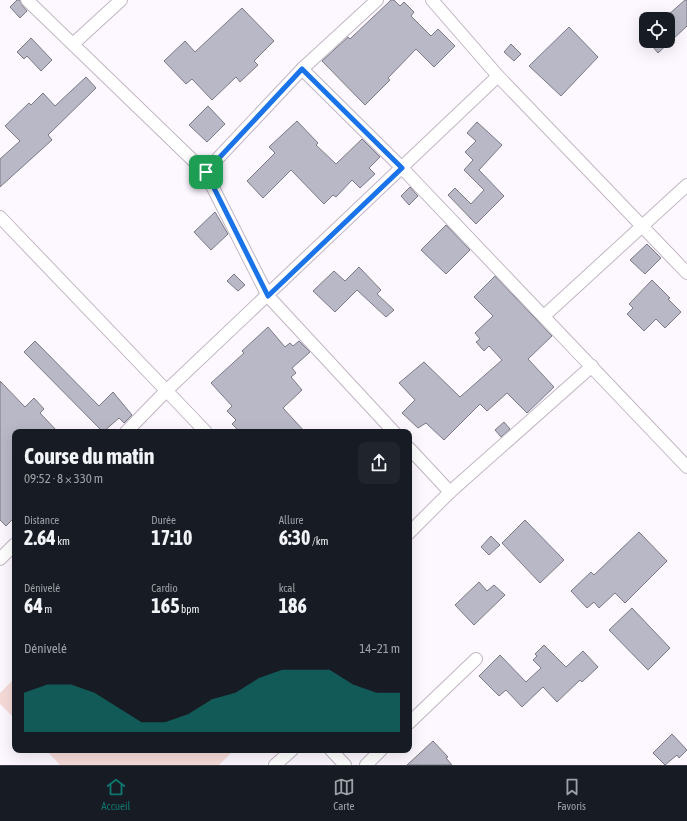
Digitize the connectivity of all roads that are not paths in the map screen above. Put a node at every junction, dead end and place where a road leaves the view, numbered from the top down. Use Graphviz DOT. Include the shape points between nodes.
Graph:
graph roads {
  1 [pos="27,0"];
  2 [pos="121,0"];
  3 [pos="377,0"];
  4 [pos="432,0"];
  5 [pos="73,44"];
  6 [pos="302,69"];
  7 [pos="498,76"];
  8 [pos="402,168"];
  9 [pos="206,172"];
  10 [pos="687,185"];
  11 [pos="0,217"];
  12 [pos="643,226"];
  13 [pos="687,273"];
  14 [pos="268,296"];
  15 [pos="544,316"];
  16 [pos="592,366"];
  17 [pos="166,391"];
  18 [pos="129,429"];
  19 [pos="203,429"];
  20 [pos="391,429"];
  21 [pos="412,451"];
  22 [pos="687,467"];
  23 [pos="450,492"];
  24 [pos="412,530"];
  25 [pos="12,547"];
  26 [pos="0,559"];
  27 [pos="476,658"];
  28 [pos="412,720"];
  29 [pos="289,753"];
  30 [pos="334,753"];
  31 [pos="378,753"];
  32 [pos="275,765"];
  33 [pos="345,765"];
  34 [pos="366,765"];
  1 -- 5 [label="street"];
  2 -- 5 [label="street"];
  3 -- 6 [label="street"];
  4 -- 7 [label="street"];
  5 -- 9 [label="street"];
  6 -- 8 [label="street"];
  6 -- 9 [label="street"];
  7 -- 8 [label="street"];
  7 -- 12 [label="street"];
  8 -- 14 [label="street"];
  8 -- 15 [label="street"];
  9 -- 14 [label="street"];
  10 -- 12 [label="street"];
  11 -- 17 [label="street"];
  12 -- 13 [label="street"];
  12 -- 15 [label="street"];
  14 -- 17 [label="street"];
  14 -- 20 [label="street"];
  15 -- 16 [label="street"];
  16 -- 22 [label="street"];
  16 -- 23 [label="street"];
  17 -- 18 [label="street"];
  17 -- 19 [label="street"];
  21 -- 23 [label="street"];
  23 -- 24 [label="street"];
  25 -- 26 [label="street"];
  27 -- 28 [label="street"];
  29 -- 32 [label="street"];
  30 -- 33 [label="street"];
  31 -- 34 [label="street"];
}
